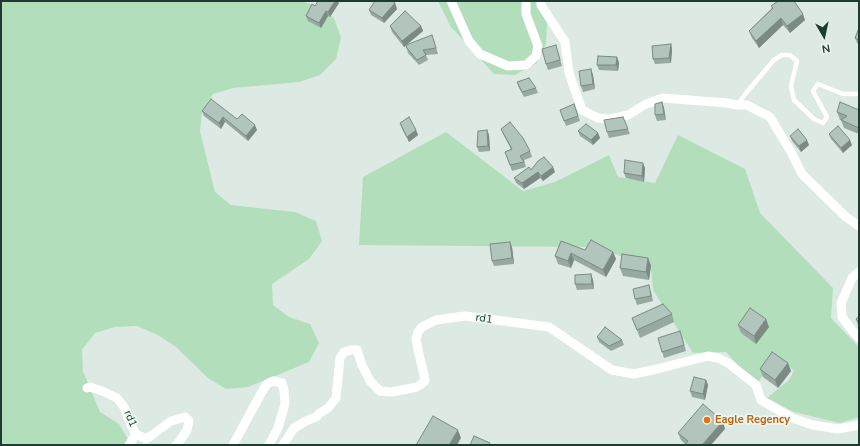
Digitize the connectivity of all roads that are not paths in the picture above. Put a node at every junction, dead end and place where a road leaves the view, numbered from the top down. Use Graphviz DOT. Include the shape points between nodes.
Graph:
graph roads {
  1 [pos="451,1"];
  2 [pos="526,1"];
  3 [pos="541,1"];
  4 [pos="859,94"];
  5 [pos="737,105"];
  6 [pos="859,226"];
  7 [pos="859,272"];
  8 [pos="859,338"];
  9 [pos="87,388"];
  10 [pos="859,425"];
  11 [pos="136,434"];
  12 [pos="129,445"];
  13 [pos="176,445"];
  14 [pos="233,445"];
  15 [pos="269,445"];
  16 [pos="283,445"];
  1 -- 2 [label="street" via="469,41 480,54 508,66 526,65 536,56 538,46 526,14"];
  3 -- 5 [label="street" via="541,5 565,42 569,73 582,110 598,118 610,119 628,115 646,104 663,98"];
  4 -- 5 [label="lane" via="843,94 818,84 814,91 827,117 823,123 814,119 794,100 791,86 797,61 790,55 782,55 774,60"];
  5 -- 6 [label="street" via="746,105 770,117 802,174 846,218"];
  7 -- 8 [label="street" via="852,278 841,303 842,317"];
  9 -- 11 [label="street, rd1" via="117,398"];
  10 -- 16 [label="street, rd1" via="838,429 792,418 761,400 756,385 718,358 708,356 634,374 612,370 549,327 465,316 436,320 418,332 416,339 424,381 417,387 392,392 380,391 370,381 357,350 344,352 340,358 336,398 316,417 294,428"];
  11 -- 12 [label="street"];
  11 -- 13 [label="street, rd1" via="146,439 171,421 185,417 189,421 187,430"];
  14 -- 15 [label="street" via="260,394 267,384 273,381 282,383 285,404 278,428"];
}
